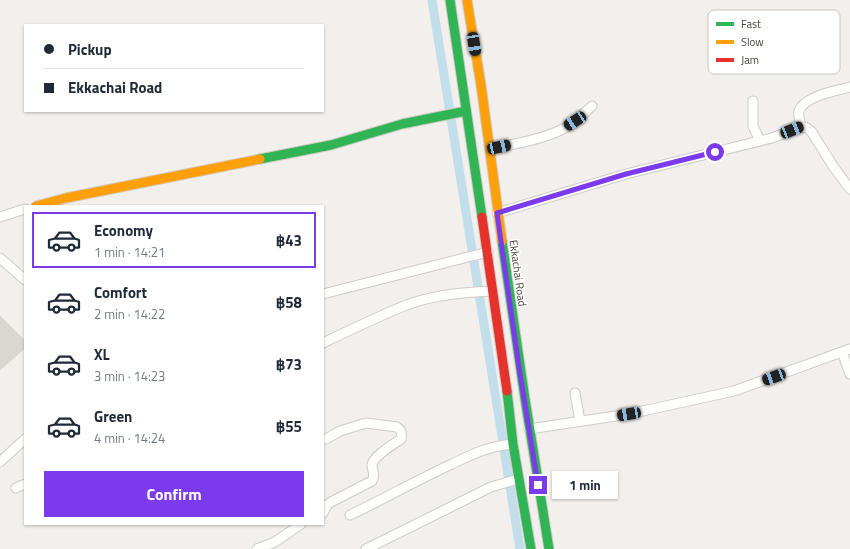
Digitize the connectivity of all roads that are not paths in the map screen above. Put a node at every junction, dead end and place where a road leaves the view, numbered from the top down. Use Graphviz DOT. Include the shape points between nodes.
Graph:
graph roads {
  1 [pos="450,0"];
  2 [pos="467,0"];
  3 [pos="850,87"];
  4 [pos="753,101"];
  5 [pos="592,106"];
  6 [pos="462,111"];
  7 [pos="801,127"];
  8 [pos="760,141"];
  9 [pos="490,149"];
  10 [pos="850,189"];
  11 [pos="40,205"];
  12 [pos="24,209"];
  13 [pos="497,213"];
  14 [pos="0,217"];
  15 [pos="488,252"];
  16 [pos="0,258"];
  17 [pos="24,279"];
  18 [pos="492,291"];
  19 [pos="324,294"];
  20 [pos="324,343"];
  21 [pos="846,351"];
  22 [pos="850,374"];
  23 [pos="575,393"];
  24 [pos="580,421"];
  25 [pos="529,429"];
  26 [pos="326,439"];
  27 [pos="24,440"];
  28 [pos="513,444"];
  29 [pos="0,462"];
  30 [pos="518,478"];
  31 [pos="24,484"];
  32 [pos="16,488"];
  33 [pos="324,511"];
  34 [pos="350,516"];
  35 [pos="300,525"];
  36 [pos="257,549"];
  37 [pos="366,549"];
  38 [pos="531,549"];
  39 [pos="549,549"];
  1 -- 6 [label="main road"];
  2 -- 9 [label="main road, Ekkachai Road"];
  3 -- 7 [label="street" via="802,104 798,112"];
  4 -- 8 [label="street" via="753,126"];
  5 -- 9 [label="street" via="563,129"];
  6 -- 11 [label="main road" via="402,124 331,145"];
  6 -- 15 [label="main road"];
  7 -- 8 [label="street"];
  7 -- 10 [label="street" via="811,131"];
  8 -- 13 [label="street" via="626,174"];
  9 -- 13 [label="main road, Ekkachai Road"];
  12 -- 14 [label="street"];
  13 -- 25 [label="main road, Ekkachai Road"];
  15 -- 18 [label="main road"];
  15 -- 19 [label="street"];
  16 -- 17 [label="street"];
  18 -- 20 [label="street" via="470,292 421,301"];
  18 -- 28 [label="main road"];
  21 -- 22 [label="street"];
  21 -- 24 [label="street" via="734,391 629,414"];
  23 -- 24 [label="street"];
  24 -- 25 [label="street"];
  25 -- 39 [label="main road, Ekkachai Road"];
  26 -- 33 [label="street" via="340,431 366,423 397,427 401,429 402,435 402,439 375,459 372,466 372,481 331,502"];
  27 -- 29 [label="street"];
  28 -- 30 [label="main road"];
  28 -- 34 [label="street" via="485,449 423,477"];
  30 -- 37 [label="street" via="491,487"];
  30 -- 38 [label="main road"];
  31 -- 32 [label="street"];
  35 -- 36 [label="street" via="275,542"];
}
